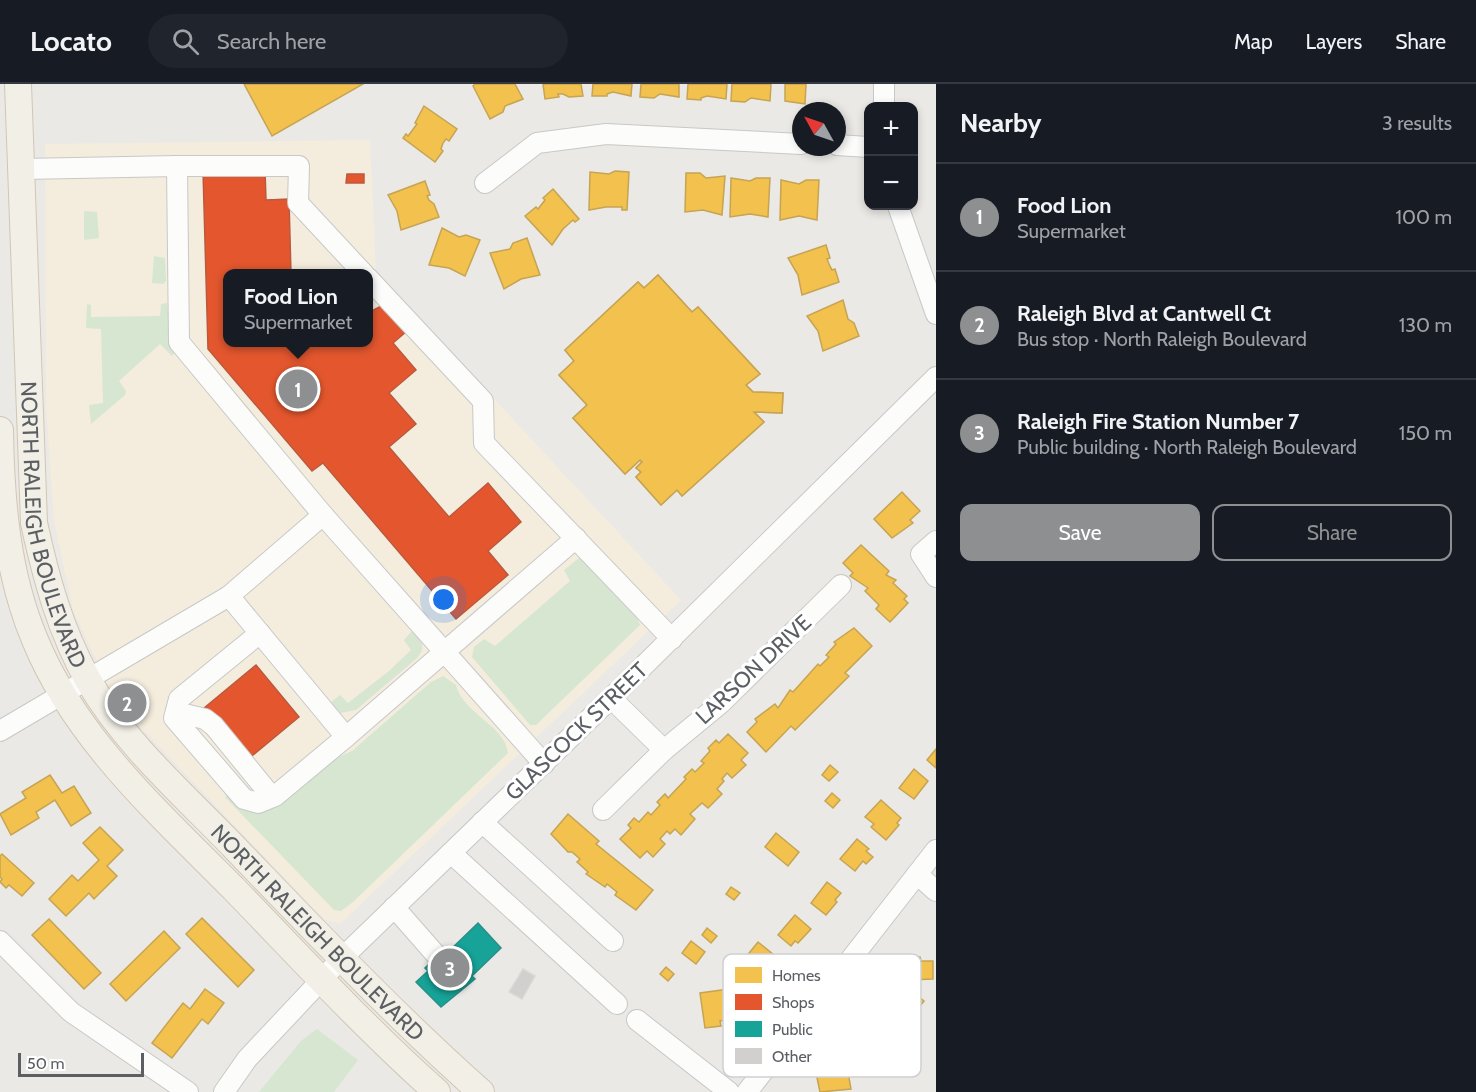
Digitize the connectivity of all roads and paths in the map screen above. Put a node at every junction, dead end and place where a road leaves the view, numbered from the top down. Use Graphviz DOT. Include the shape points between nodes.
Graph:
graph roads {
  1 [pos="18,84"];
  2 [pos="884,84"];
  3 [pos="884,102"];
  4 [pos="792,144"];
  5 [pos="846,146"];
  6 [pos="864,147"];
  7 [pos="177,166"];
  8 [pos="23,169"];
  9 [pos="485,183"];
  10 [pos="899,210"];
  11 [pos="360,269"];
  12 [pos="373,282"];
  13 [pos="936,314"];
  14 [pos="936,377"];
  15 [pos="0,430"];
  16 [pos="323,515"];
  17 [pos="576,538"];
  18 [pos="936,541"];
  19 [pos="936,578"];
  20 [pos="841,585"];
  21 [pos="229,596"];
  22 [pos="260,633"];
  23 [pos="672,639"];
  24 [pos="446,653"];
  25 [pos="88,680"];
  26 [pos="62,695"];
  27 [pos="611,698"];
  28 [pos="0,730"];
  29 [pos="346,737"];
  30 [pos="664,750"];
  31 [pos="544,764"];
  32 [pos="603,810"];
  33 [pos="482,822"];
  34 [pos="936,850"];
  35 [pos="451,853"];
  36 [pos="917,874"];
  37 [pos="936,891"];
  38 [pos="394,907"];
  39 [pos="0,941"];
  40 [pos="613,941"];
  41 [pos="855,954"];
  42 [pos="437,956"];
  43 [pos="341,959"];
  44 [pos="321,979"];
  45 [pos="617,1004"];
  46 [pos="637,1020"];
  47 [pos="759,1077"];
  48 [pos="188,1092"];
  49 [pos="224,1092"];
  50 [pos="437,1092"];
  51 [pos="482,1092"];
  52 [pos="729,1092"];
  53 [pos="747,1092"];
  1 -- 8 [label="main road, NORTH RALEIGH BOULEVARD"];
  2 -- 3 [label="street"];
  4 -- 9 [label="street" via="606,134 537,143"];
  5 -- 6 [label="street"];
  7 -- 8 [label="street"];
  7 -- 11 [label="street" via="299,166 298,203"];
  7 -- 16 [label="street" via="179,342"];
  8 -- 25 [label="main road, NORTH RALEIGH BOULEVARD" via="34,523 62,628"];
  10 -- 13 [label="street"];
  12 -- 17 [label="street" via="483,401 484,443"];
  14 -- 23 [label="street, GLASCOCK STREET"];
  15 -- 26 [label="main road, NORTH RALEIGH BOULEVARD" via="5,528 20,594 34,640"];
  16 -- 21 [label="street"];
  16 -- 24 [label="street"];
  17 -- 23 [label="street"];
  17 -- 24 [label="street"];
  18 -- 19 [label="street" via="921,554"];
  20 -- 30 [label="street, LARSON DRIVE" via="721,703"];
  21 -- 22 [label="street"];
  21 -- 25 [label="street"];
  22 -- 29 [label="street"];
  22 -- 29 [label="street" via="179,699 174,718 244,799 258,803 272,797"];
  23 -- 27 [label="street, GLASCOCK STREET"];
  24 -- 29 [label="street"];
  24 -- 31 [label="street"];
  25 -- 26 [label="street"];
  25 -- 43 [label="main road, NORTH RALEIGH BOULEVARD" via="140,750"];
  26 -- 28 [label="street"];
  26 -- 44 [label="main road, NORTH RALEIGH BOULEVARD" via="118,769"];
  27 -- 30 [label="street"];
  27 -- 31 [label="street, GLASCOCK STREET"];
  30 -- 32 [label="street, LARSON DRIVE"];
  31 -- 33 [label="street, GLASCOCK STREET"];
  33 -- 35 [label="street, GLASCOCK STREET"];
  33 -- 40 [label="street"];
  34 -- 36 [label="street"];
  35 -- 38 [label="street, GLASCOCK STREET"];
  35 -- 45 [label="street"];
  36 -- 37 [label="street"];
  36 -- 41 [label="street"];
  38 -- 42 [label="street"];
  38 -- 43 [label="street, GLASCOCK STREET"];
  39 -- 48 [label="street" via="71,1012"];
  43 -- 44 [label="street, GLASCOCK STREET"];
  43 -- 51 [label="main road, NORTH RALEIGH BOULEVARD"];
  44 -- 49 [label="street, GLASCOCK STREET" via="247,1059"];
  44 -- 50 [label="main road, NORTH RALEIGH BOULEVARD"];
  46 -- 52 [label="street"];
  47 -- 53 [label="street"];
}
